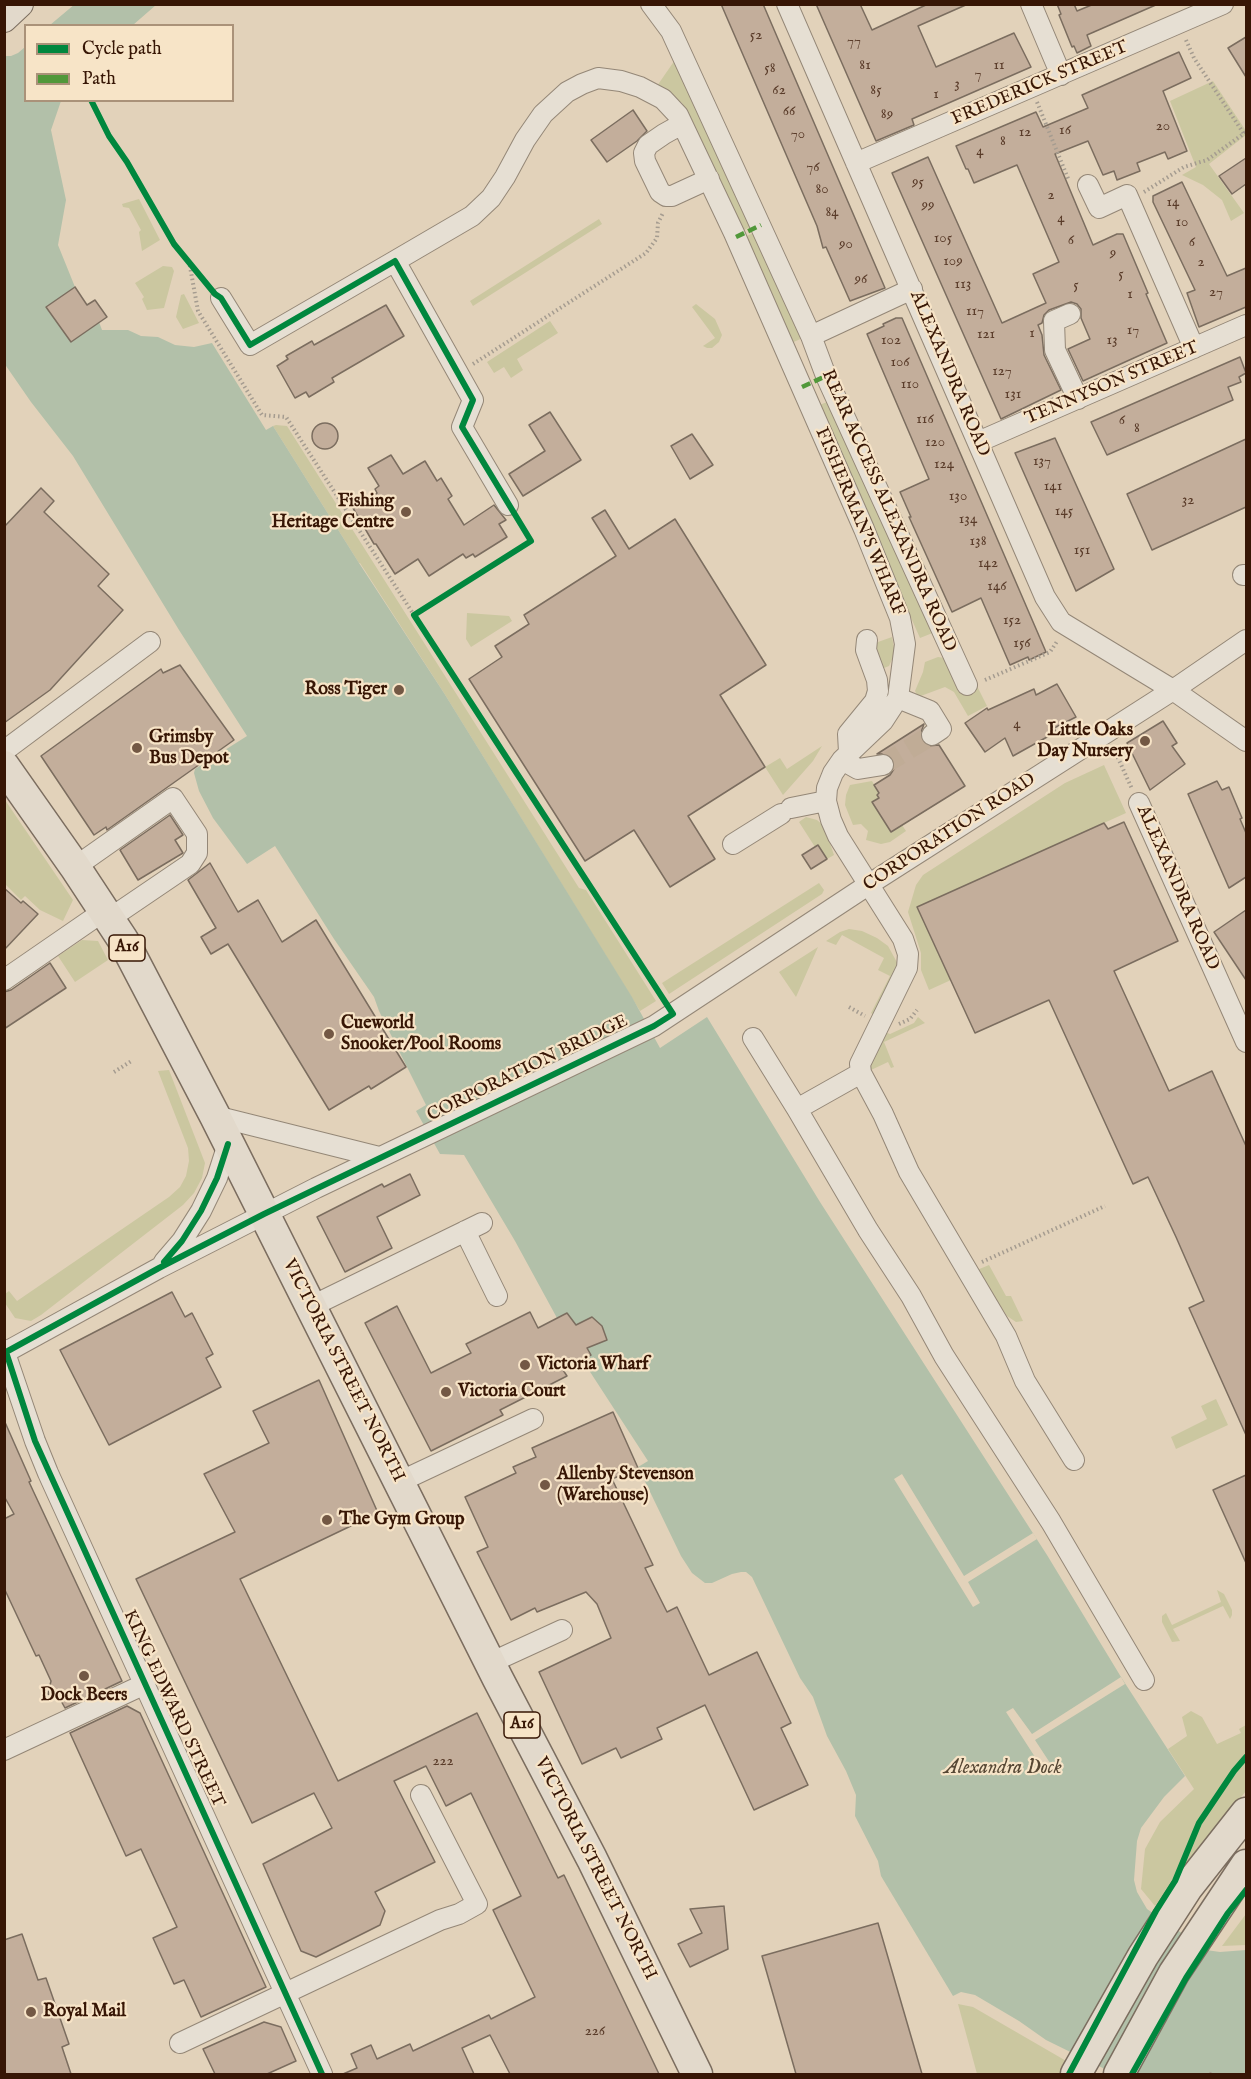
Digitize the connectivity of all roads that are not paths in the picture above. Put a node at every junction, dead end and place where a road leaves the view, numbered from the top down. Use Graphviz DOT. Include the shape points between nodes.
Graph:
graph roads {
  1 [pos="20,4"];
  2 [pos="651,4"];
  3 [pos="787,4"];
  4 [pos="1031,4"];
  5 [pos="1223,4"];
  6 [pos="4,19"];
  7 [pos="1061,75"];
  8 [pos="682,124"];
  9 [pos="856,163"];
  10 [pos="709,179"];
  11 [pos="1088,184"];
  12 [pos="395,261"];
  13 [pos="912,289"];
  14 [pos="221,298"];
  15 [pos="1070,314"];
  16 [pos="1246,326"];
  17 [pos="811,336"];
  18 [pos="1194,348"];
  19 [pos="1078,399"];
  20 [pos="978,442"];
  21 [pos="508,505"];
  22 [pos="867,640"];
  23 [pos="1246,640"];
  24 [pos="150,642"];
  25 [pos="967,685"];
  26 [pos="1173,690"];
  27 [pos="898,698"];
  28 [pos="932,735"];
  29 [pos="1246,741"];
  30 [pos="4,751"];
  31 [pos="846,756"];
  32 [pos="884,765"];
  33 [pos="4,766"];
  34 [pos="826,801"];
  35 [pos="1139,803"];
  36 [pos="733,844"];
  37 [pos="75,867"];
  38 [pos="868,885"];
  39 [pos="106,915"];
  40 [pos="4,980"];
  41 [pos="654,1026"];
  42 [pos="753,1038"];
  43 [pos="1246,1042"];
  44 [pos="861,1073"];
  45 [pos="797,1109"];
  46 [pos="215,1116"];
  47 [pos="228,1144"];
  48 [pos="379,1157"];
  49 [pos="264,1214"];
  50 [pos="159,1268"];
  51 [pos="497,1296"];
  52 [pos="310,1307"];
  53 [pos="5,1352"];
  54 [pos="533,1419"];
  55 [pos="1074,1460"];
  56 [pos="399,1482"];
  57 [pos="562,1630"];
  58 [pos="490,1663"];
  59 [pos="1144,1680"];
  60 [pos="145,1684"];
  61 [pos="4,1750"];
  62 [pos="421,1795"];
  63 [pos="1246,1813"];
  64 [pos="1246,1865"];
  65 [pos="286,1993"];
  66 [pos="180,2043"];
  67 [pos="322,2074"];
  68 [pos="697,2074"];
  69 [pos="1076,2074"];
  70 [pos="1119,2074"];
  1 -- 6 [label="main road"];
  2 -- 17 [label="street, REAR ACCESS ALEXANDRA ROAD" via="671,31"];
  3 -- 9 [label="street, ALEXANDRA ROAD"];
  4 -- 7 [label="street"];
  5 -- 7 [label="street, FREDERICK STREET"];
  7 -- 9 [label="street, FREDERICK STREET"];
  8 -- 10 [label="street, FISHERMAN'S WHARF"];
  8 -- 10 [label="street" via="648,145 644,153 660,192 672,196"];
  8 -- 12 [label="street, FISHERMAN'S WHARF" via="663,99 640,87 598,78 582,84 543,114 491,198 472,216"];
  9 -- 13 [label="street, ALEXANDRA ROAD"];
  10 -- 27 [label="street, FISHERMAN'S WHARF" via="900,618 905,644"];
  11 -- 18 [label="street" via="1099,208 1127,195"];
  12 -- 14 [label="street, FISHERMAN'S WHARF" via="250,345"];
  12 -- 21 [label="street" via="473,400 462,427"];
  13 -- 17 [label="street"];
  13 -- 20 [label="street, ALEXANDRA ROAD"];
  15 -- 19 [label="street" via="1054,321 1054,350"];
  16 -- 18 [label="street, TENNYSON STREET"];
  17 -- 25 [label="street, REAR ACCESS ALEXANDRA ROAD"];
  18 -- 19 [label="street, TENNYSON STREET"];
  19 -- 20 [label="street, TENNYSON STREET"];
  20 -- 26 [label="street, ALEXANDRA ROAD" via="1045,597 1061,622"];
  22 -- 31 [label="street" via="866,650 878,691 875,701 848,734"];
  23 -- 26 [label="street, CORPORATION ROAD"];
  24 -- 30 [label="street"];
  26 -- 29 [label="street, ALEXANDRA ROAD"];
  26 -- 38 [label="street, CORPORATION ROAD"];
  27 -- 28 [label="street" via="930,711 941,729"];
  27 -- 31 [label="street, FISHERMAN'S WHARF" via="883,721"];
  31 -- 32 [label="street" via="858,770"];
  31 -- 34 [label="street, FISHERMAN'S WHARF" via="830,780"];
  33 -- 37 [label="highway, A16"];
  34 -- 36 [label="street" via="786,811"];
  34 -- 38 [label="street" via="838,836"];
  35 -- 43 [label="street, ALEXANDRA ROAD"];
  37 -- 39 [label="highway, A16"];
  37 -- 39 [label="street" via="173,798 197,834 197,853 190,864"];
  38 -- 41 [label="street, CORPORATION ROAD"];
  38 -- 44 [label="street" via="903,939 908,954 907,968 860,1064"];
  39 -- 40 [label="street"];
  39 -- 46 [label="highway, A16" via="123,940"];
  41 -- 48 [label="street, CORPORATION BRIDGE"];
  42 -- 45 [label="street"];
  44 -- 45 [label="street"];
  44 -- 55 [label="street" via="909,1172 969,1270 1006,1336 1025,1381"];
  45 -- 59 [label="street"];
  46 -- 47 [label="highway, A16"];
  46 -- 48 [label="street"];
  47 -- 49 [label="highway, A16"];
  47 -- 50 [label="street" via="201,1211"];
  48 -- 49 [label="street, CORPORATION BRIDGE"];
  49 -- 50 [label="street, CORPORATION BRIDGE"];
  49 -- 52 [label="highway, VICTORIA STREET NORTH / A16"];
  50 -- 53 [label="street, CORPORATION BRIDGE"];
  51 -- 52 [label="street" via="473,1227"];
  52 -- 56 [label="highway, VICTORIA STREET NORTH / A16"];
  53 -- 60 [label="street, KING EDWARD STREET" via="34,1442"];
  54 -- 56 [label="street"];
  56 -- 58 [label="highway, VICTORIA STREET NORTH / A16"];
  57 -- 58 [label="street"];
  58 -- 68 [label="highway, VICTORIA STREET NORTH / A16"];
  60 -- 61 [label="street"];
  60 -- 65 [label="street, KING EDWARD STREET"];
  62 -- 65 [label="street" via="477,1904"];
  63 -- 69 [label="highway" via="1187,1888"];
  64 -- 70 [label="highway" via="1174,1973"];
  65 -- 66 [label="street"];
  65 -- 67 [label="street, KING EDWARD STREET"];
}
